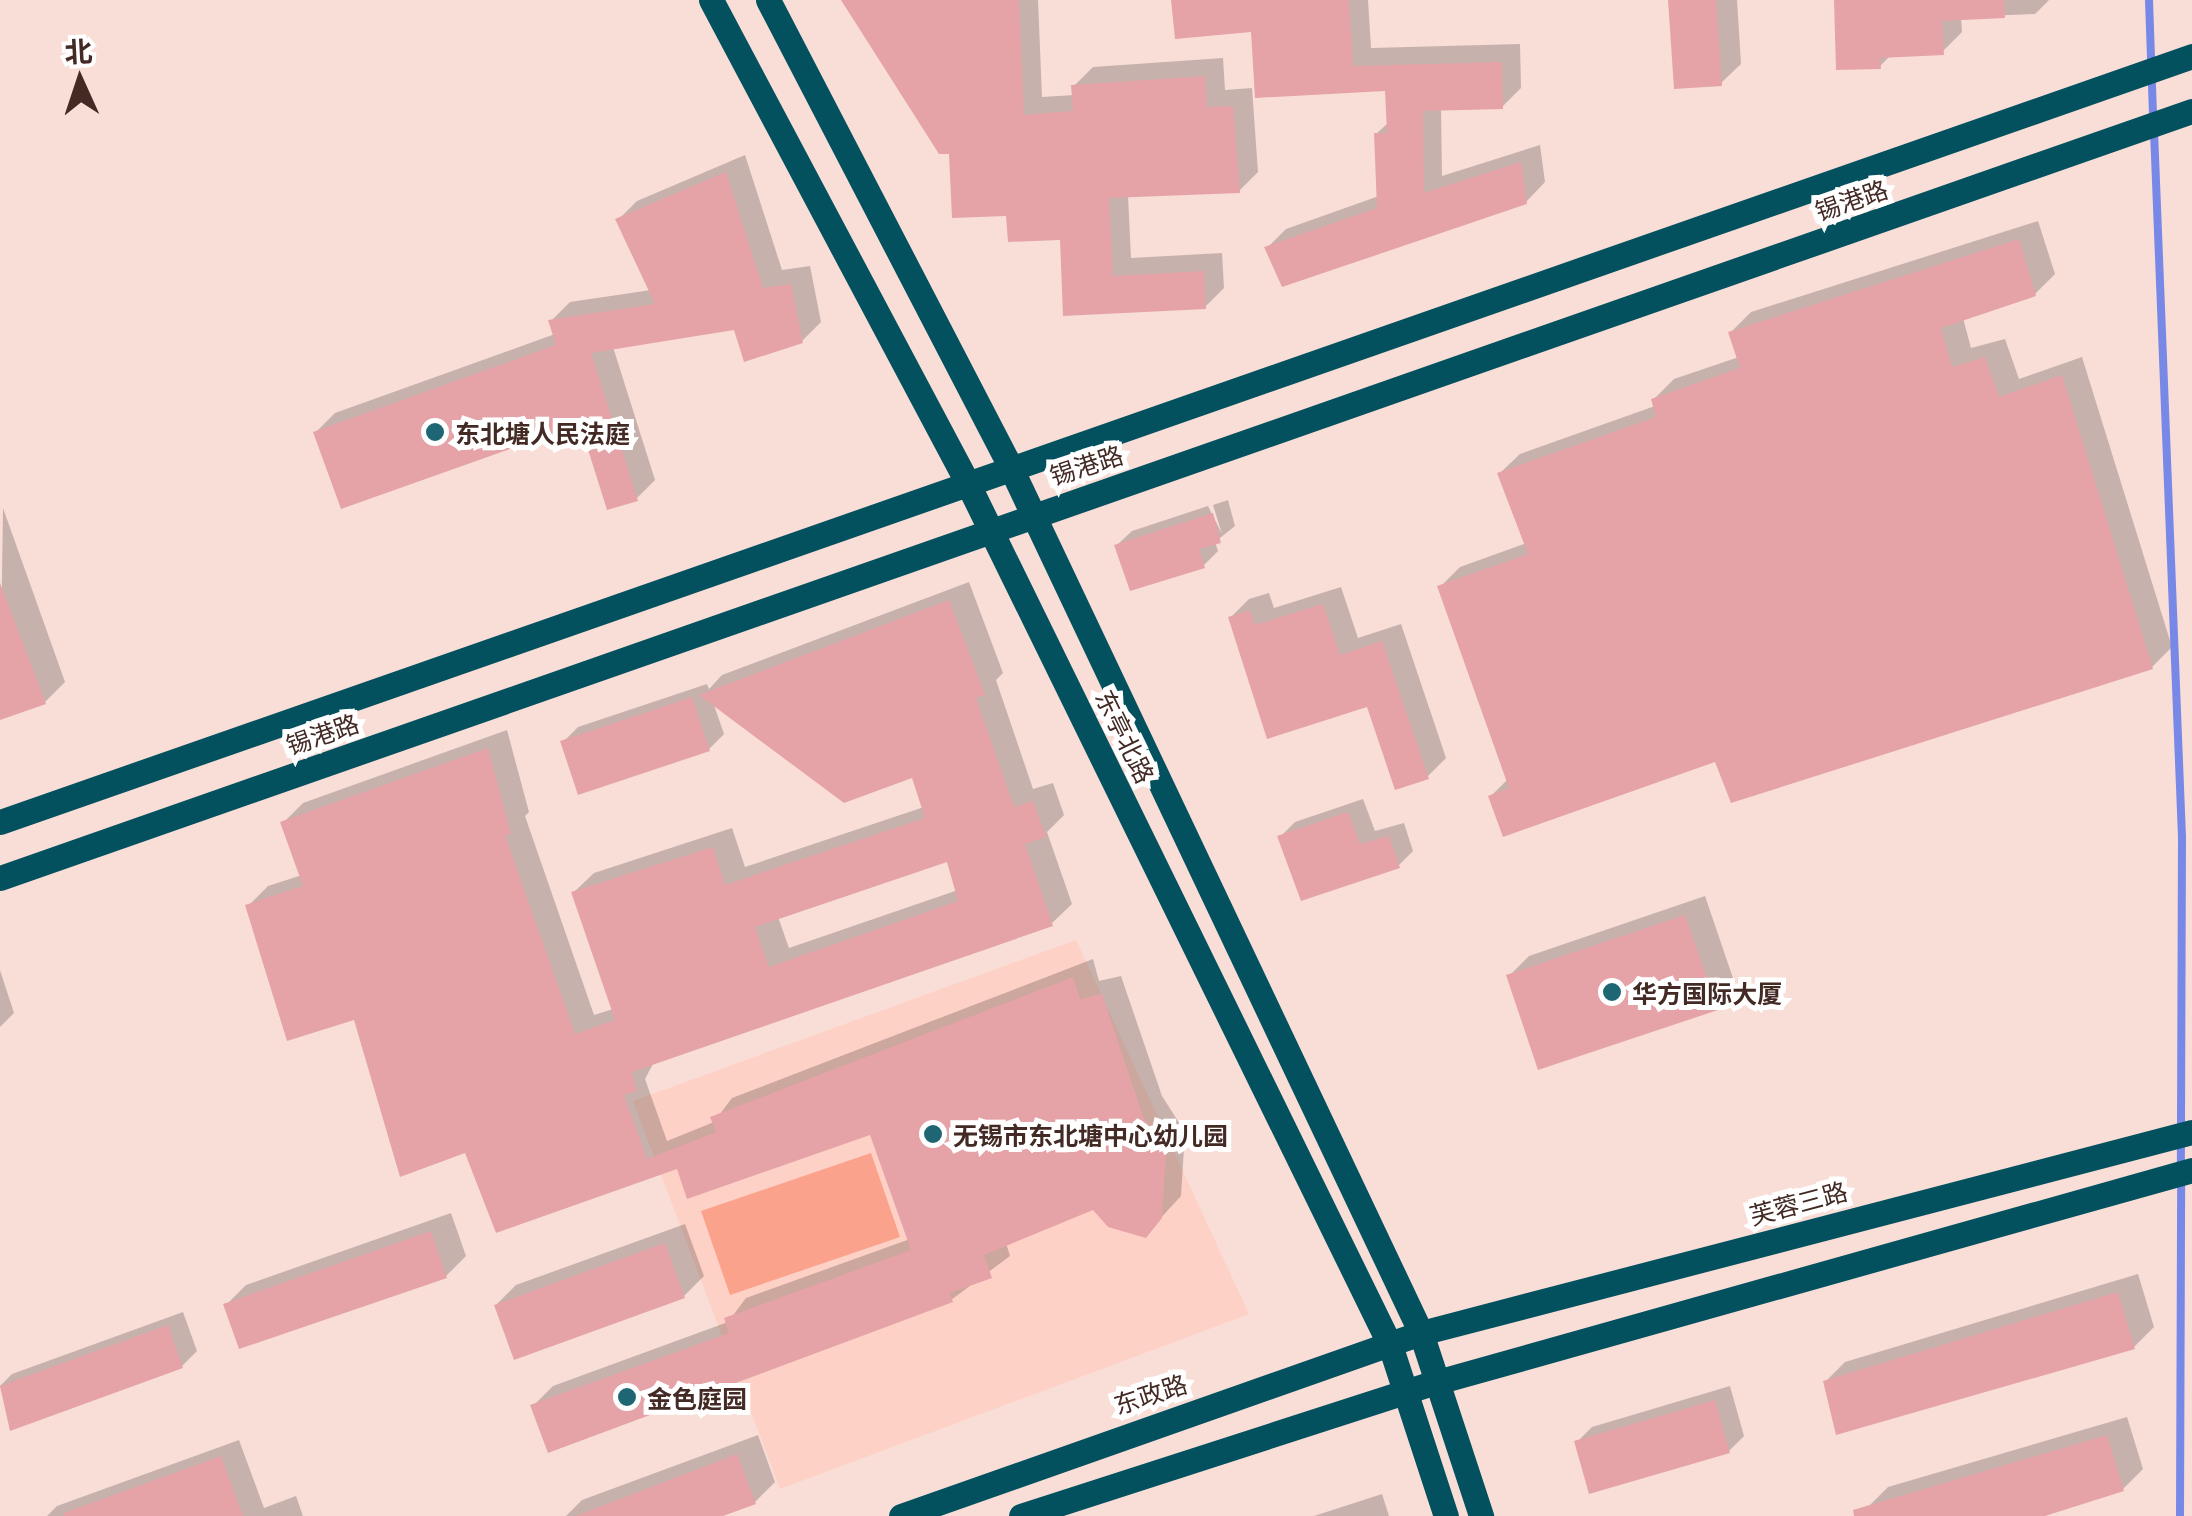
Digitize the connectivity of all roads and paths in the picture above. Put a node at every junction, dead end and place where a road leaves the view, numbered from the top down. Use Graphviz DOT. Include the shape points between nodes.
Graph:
graph roads {
  1 [pos="711,0"];
  2 [pos="768,0"];
  3 [pos="2189,57"];
  4 [pos="2191,111"];
  5 [pos="1010,466"];
  6 [pos="967,482"];
  7 [pos="1032,512"];
  8 [pos="991,528"];
  9 [pos="0,822"];
  10 [pos="0,878"];
  11 [pos="2192,1132"];
  12 [pos="2192,1170"];
  13 [pos="1421,1332"];
  14 [pos="1390,1345"];
  15 [pos="1437,1382"];
  16 [pos="1406,1394"];
  17 [pos="901,1516"];
  18 [pos="1021,1516"];
  19 [pos="1446,1516"];
  20 [pos="1481,1516"];
  1 -- 6 [label="main road, 东亭北路"];
  2 -- 5 [label="main road, 东亭北路"];
  3 -- 5 [label="main road, 锡港路"];
  4 -- 7 [label="main road, 锡港路"];
  5 -- 6 [label="main road, 锡港路"];
  5 -- 7 [label="main road, 东亭北路"];
  6 -- 8 [label="main road, 东亭北路"];
  6 -- 9 [label="main road, 锡港路"];
  7 -- 8 [label="main road, 锡港路"];
  7 -- 13 [label="main road, 东亭北路"];
  8 -- 10 [label="main road, 锡港路"];
  8 -- 14 [label="main road, 东亭北路"];
  11 -- 13 [label="main road, 芙蓉三路"];
  12 -- 15 [label="main road"];
  13 -- 14 [label="main road, 东政路"];
  13 -- 15 [label="main road, 东亭北路"];
  14 -- 16 [label="main road, 东亭北路"];
  14 -- 17 [label="main road, 东政路" via="1089,1444"];
  15 -- 16 [label="main road"];
  15 -- 20 [label="main road, 东亭北路"];
  16 -- 18 [label="main road" via="1104,1484"];
  16 -- 19 [label="main road, 东亭北路"];
}
